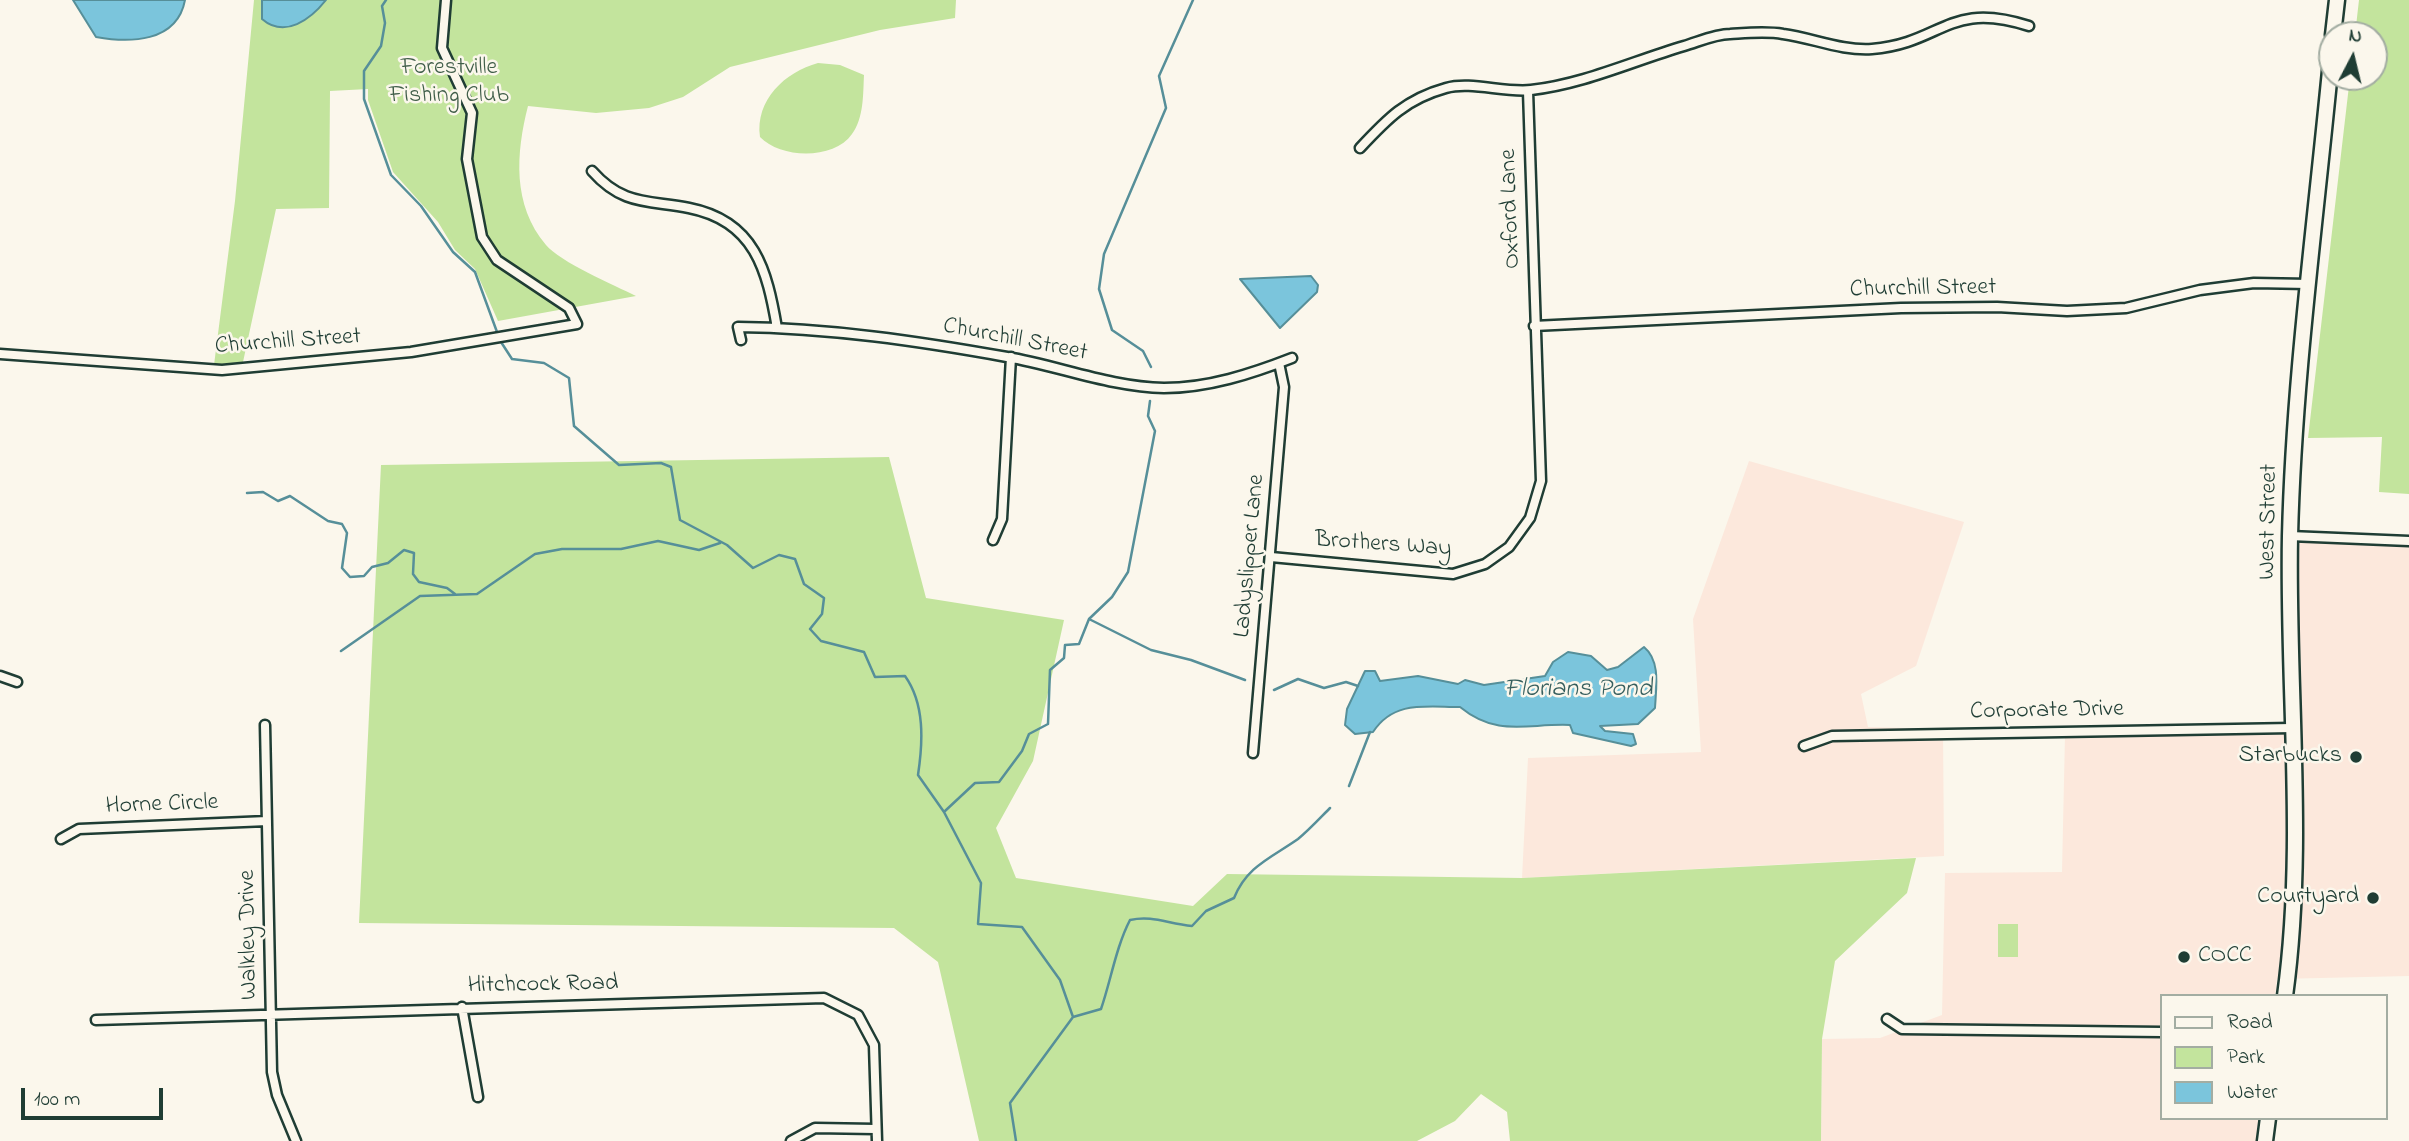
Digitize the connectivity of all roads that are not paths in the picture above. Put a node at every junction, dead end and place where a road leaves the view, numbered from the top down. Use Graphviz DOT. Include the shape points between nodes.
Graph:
graph roads {
  1 [pos="446,0"];
  2 [pos="2337,0"];
  3 [pos="1983,6"];
  4 [pos="1970,8"];
  5 [pos="2335,21"];
  6 [pos="2029,26"];
  7 [pos="1528,90"];
  8 [pos="2328,91"];
  9 [pos="1360,148"];
  10 [pos="592,171"];
  11 [pos="2310,284"];
  12 [pos="1534,326"];
  13 [pos="777,328"];
  14 [pos="741,340"];
  15 [pos="0,354"];
  16 [pos="1011,357"];
  17 [pos="1292,358"];
  18 [pos="1279,363"];
  19 [pos="2290,536"];
  20 [pos="993,540"];
  21 [pos="2409,541"];
  22 [pos="1271,557"];
  23 [pos="0,676"];
  24 [pos="17,682"];
  25 [pos="265,724"];
  26 [pos="2292,728"];
  27 [pos="1804,746"];
  28 [pos="1253,753"];
  29 [pos="267,821"];
  30 [pos="61,839"];
  31 [pos="2285,994"];
  32 [pos="462,1007"];
  33 [pos="270,1016"];
  34 [pos="1887,1019"];
  35 [pos="96,1020"];
  36 [pos="2160,1032"];
  37 [pos="478,1097"];
  38 [pos="2268,1120"];
  39 [pos="875,1129"];
  40 [pos="296,1141"];
  41 [pos="791,1141"];
  42 [pos="877,1141"];
  43 [pos="2265,1141"];
  1 -- 15 [label="street, Churchill Street" via="442,48 472,113 467,159 482,237 497,260 569,308 577,324 411,352 222,370"];
  2 -- 5 [label="main road"];
  3 -- 6 [label="street"];
  4 -- 7 [label="street" via="1915,36 1873,49 1836,47 1783,34 1726,34 1576,83"];
  7 -- 9 [label="street" via="1448,87 1399,107"];
  7 -- 12 [label="street, Oxford Lane"];
  8 -- 11 [label="main road, West Street"];
  10 -- 13 [label="street" via="623,197 690,208 728,222 753,245 766,273"];
  11 -- 12 [label="street, Churchill Street" via="2254,283 2200,290 2126,308 1901,308"];
  11 -- 19 [label="main road, West Street"];
  12 -- 22 [label="street, Brothers Way" via="1541,481 1530,518 1510,547 1485,564 1453,574"];
  13 -- 14 [label="street, Churchill Street" via="738,327"];
  13 -- 16 [label="street, Churchill Street" via="851,332"];
  16 -- 18 [label="street, Churchill Street" via="1161,388 1217,383"];
  16 -- 20 [label="street" via="1002,520"];
  17 -- 18 [label="street, Churchill Street"];
  18 -- 22 [label="street, Ladyslipper Lane" via="1284,387"];
  19 -- 21 [label="street"];
  19 -- 26 [label="main road, West Street"];
  22 -- 28 [label="street, Ladyslipper Lane"];
  23 -- 24 [label="street"];
  25 -- 29 [label="street, Walkley Drive"];
  26 -- 27 [label="street, Corporate Drive" via="1832,736"];
  26 -- 31 [label="main road, West Street" via="2295,887"];
  29 -- 30 [label="street, Horne Circle" via="79,829"];
  29 -- 33 [label="street, Walkley Drive"];
  32 -- 33 [label="street, Hitchcock Road"];
  32 -- 37 [label="street"];
  32 -- 39 [label="street, Hitchcock Road" via="824,998 859,1015 874,1045"];
  33 -- 35 [label="street, Hitchcock Road"];
  33 -- 40 [label="street, Walkley Drive" via="272,1072"];
  34 -- 36 [label="street" via="1902,1029"];
  38 -- 43 [label="main road"];
  39 -- 41 [label="street" via="815,1128"];
  39 -- 42 [label="street, Hitchcock Road"];
}
